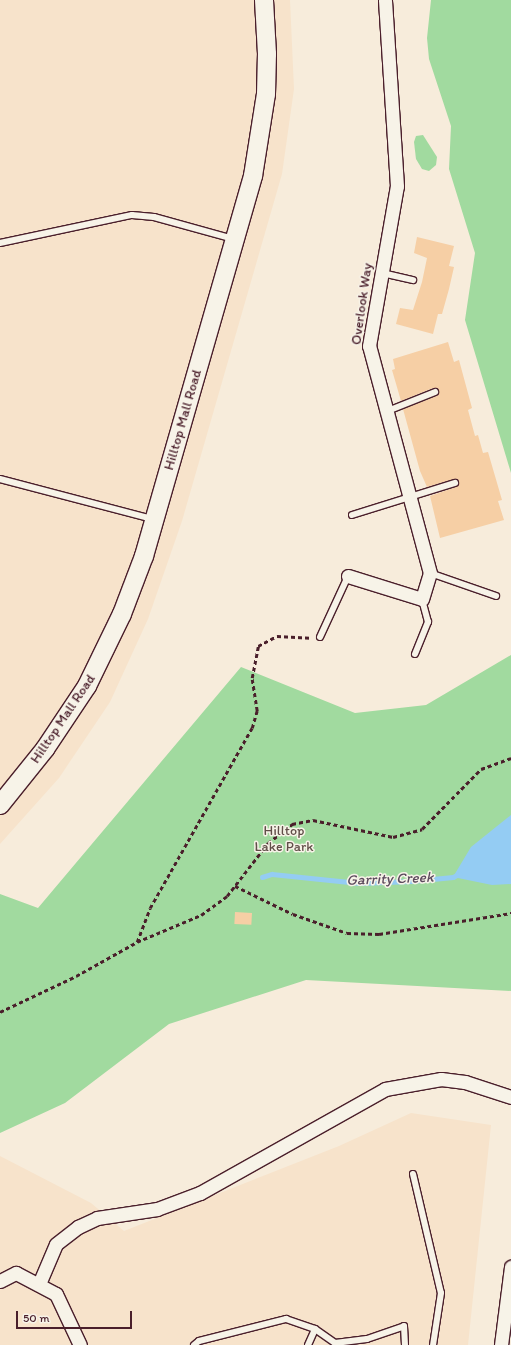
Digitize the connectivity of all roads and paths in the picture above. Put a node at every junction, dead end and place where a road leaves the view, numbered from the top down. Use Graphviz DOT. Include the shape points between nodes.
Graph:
graph roads {
  1 [pos="264,0"];
  2 [pos="384,0"];
  3 [pos="235,239"];
  4 [pos="0,243"];
  5 [pos="382,272"];
  6 [pos="413,280"];
  7 [pos="435,392"];
  8 [pos="385,412"];
  9 [pos="0,479"];
  10 [pos="455,483"];
  11 [pos="409,498"];
  12 [pos="352,515"];
  13 [pos="155,520"];
  14 [pos="430,573"];
  15 [pos="348,576"];
  16 [pos="496,596"];
  17 [pos="422,599"];
  18 [pos="320,637"];
  19 [pos="415,654"];
  20 [pos="511,758"];
  21 [pos="0,805"];
  22 [pos="235,886"];
  23 [pos="511,913"];
  24 [pos="137,942"];
  25 [pos="0,1012"];
  26 [pos="511,1097"];
  27 [pos="413,1174"];
  28 [pos="511,1267"];
  29 [pos="0,1281"];
  30 [pos="39,1284"];
  31 [pos="315,1328"];
  32 [pos="80,1345"];
  33 [pos="194,1345"];
  34 [pos="308,1345"];
  35 [pos="405,1345"];
  36 [pos="433,1345"];
  37 [pos="500,1345"];
  1 -- 3 [label="street, Hilltop Mall Road" via="267,54 264,114 253,176"];
  2 -- 5 [label="street, Overlook Way" via="397,186"];
  3 -- 4 [label="lane" via="154,217 132,215"];
  3 -- 13 [label="street, Hilltop Mall Road"];
  5 -- 6 [label="lane"];
  5 -- 8 [label="street, Overlook Way" via="369,346"];
  7 -- 8 [label="lane"];
  8 -- 11 [label="street, Overlook Way"];
  9 -- 13 [label="lane"];
  10 -- 11 [label="lane"];
  11 -- 12 [label="lane"];
  11 -- 14 [label="street, Overlook Way"];
  13 -- 21 [label="street, Hilltop Mall Road" via="122,614 87,686 45,749"];
  14 -- 16 [label="lane"];
  14 -- 17 [label="street"];
  15 -- 17 [label="street"];
  15 -- 18 [label="lane"];
  17 -- 19 [label="lane" via="428,622"];
  18 -- 24 [label="path" via="298,639 277,636 258,646 252,678 257,711 252,728 150,908"];
  20 -- 22 [label="path" via="480,769 422,830 393,837 313,820 292,824 268,843"];
  22 -- 23 [label="path" via="293,914 347,933 379,934"];
  22 -- 24 [label="path" via="227,896 201,915"];
  24 -- 25 [label="path" via="76,976"];
  26 -- 30 [label="street" via="465,1082 441,1079 385,1089 200,1193 157,1209 97,1218 78,1227 56,1244"];
  27 -- 36 [label="lane" via="440,1293"];
  28 -- 37 [label="street"];
  29 -- 30 [label="street" via="16,1273"];
  30 -- 32 [label="street" via="56,1294"];
  31 -- 33 [label="lane" via="286,1319 198,1341"];
  31 -- 34 [label="lane"];
  31 -- 35 [label="lane" via="335,1343 367,1339 404,1326"];
}
